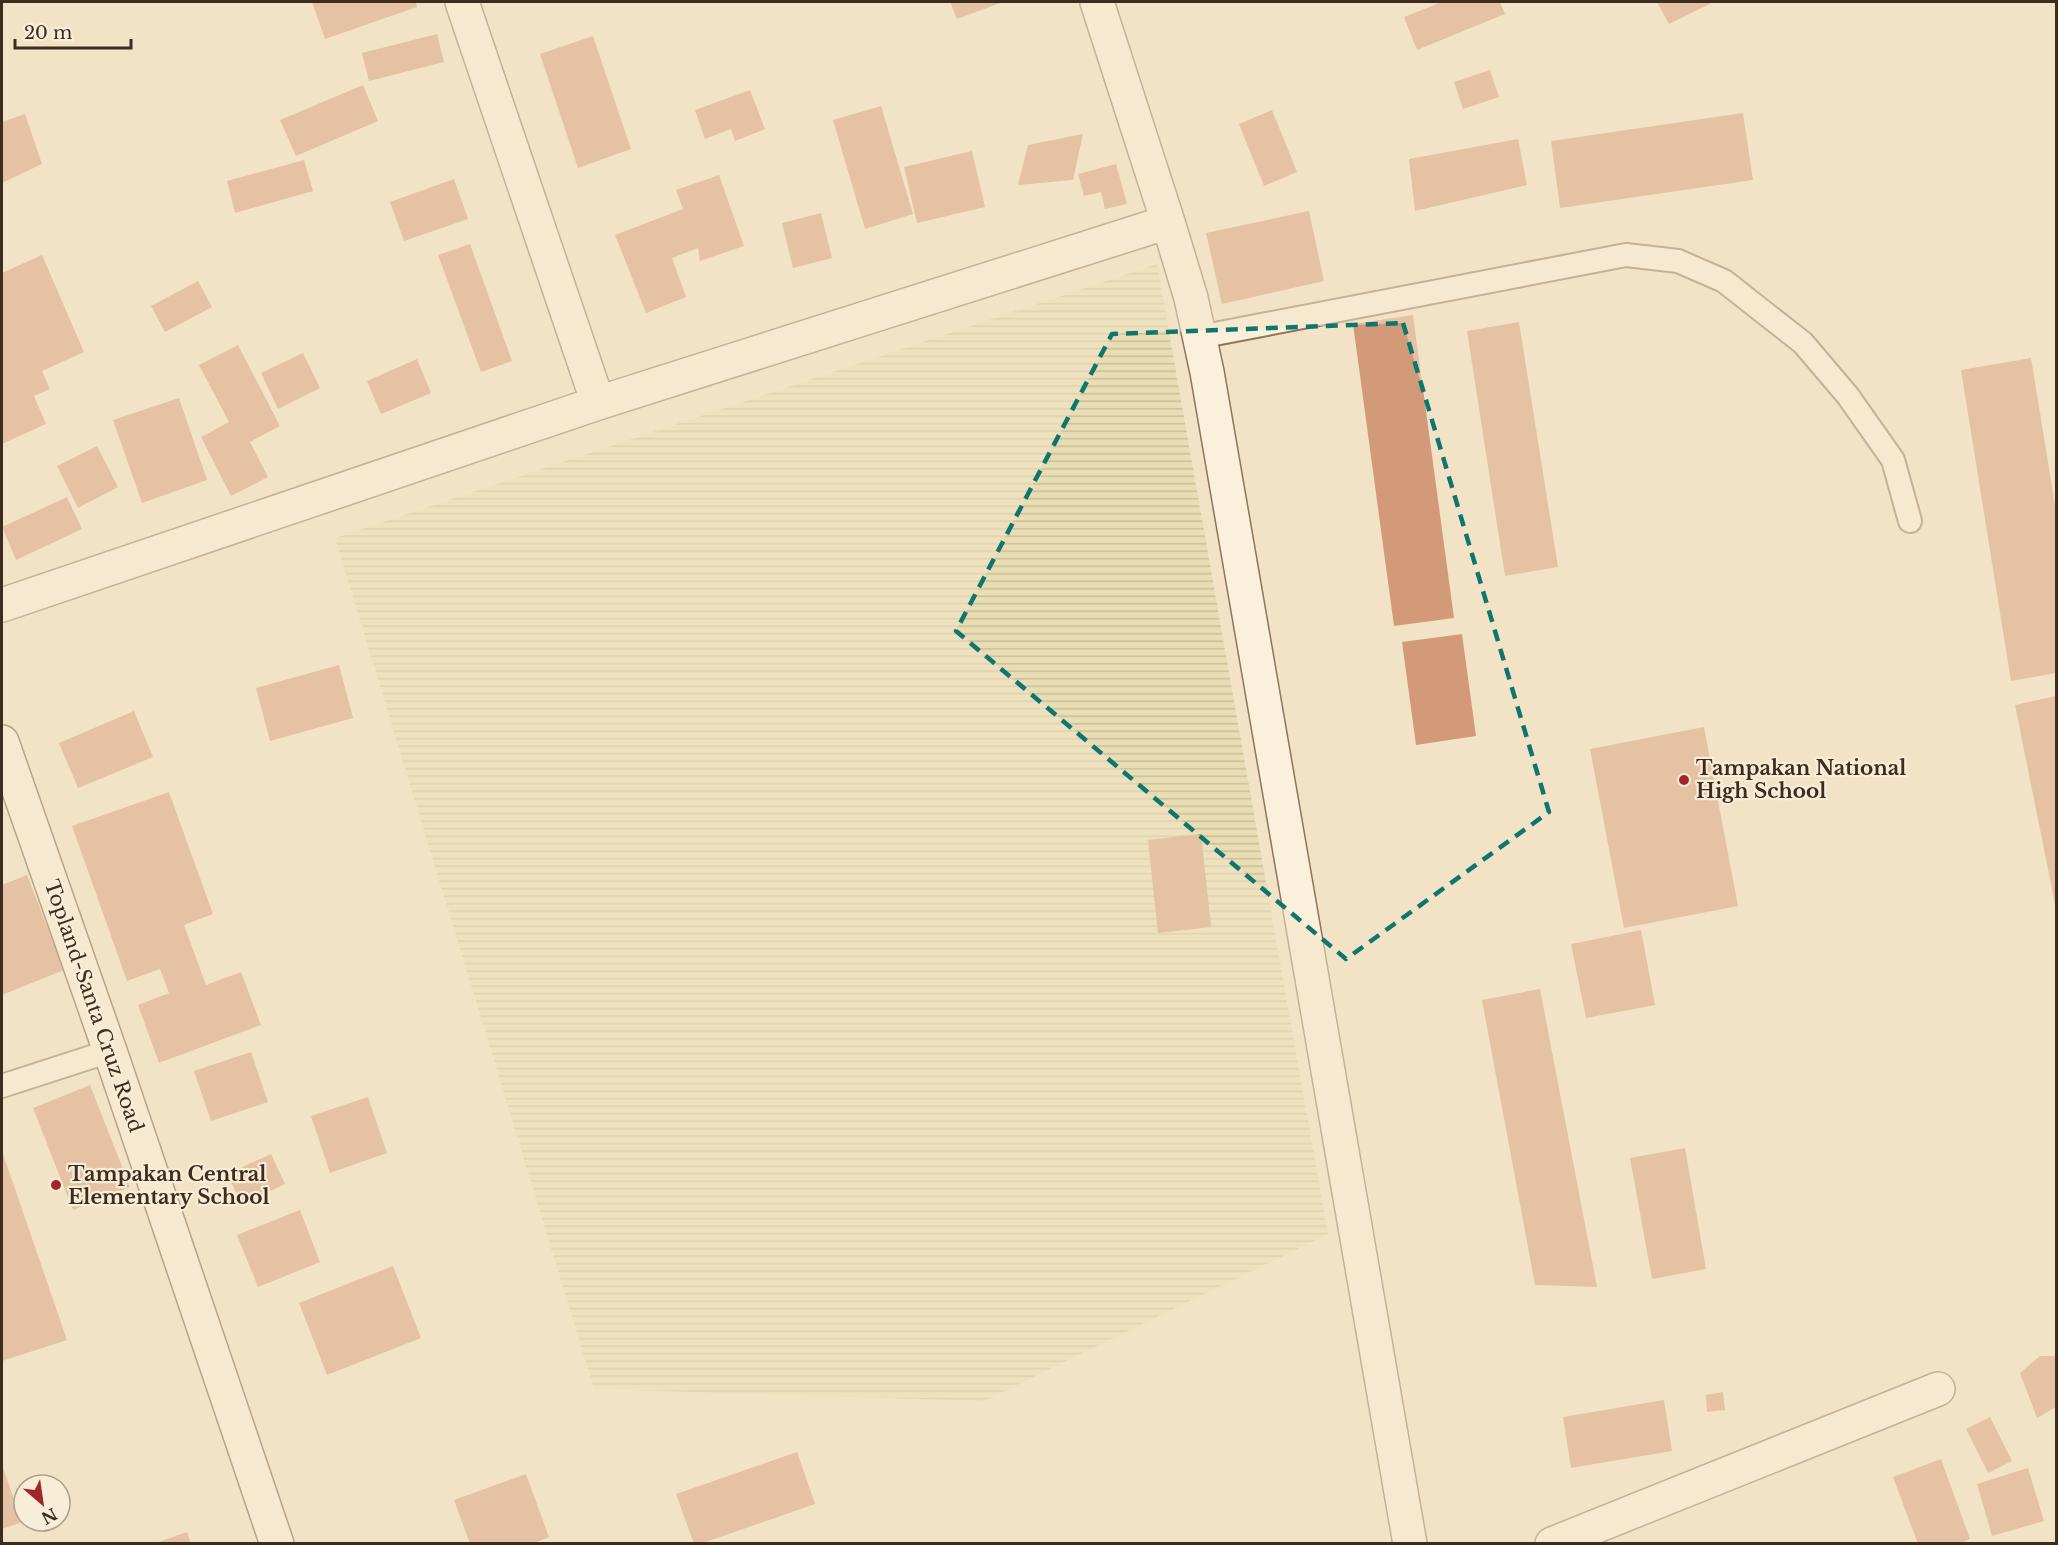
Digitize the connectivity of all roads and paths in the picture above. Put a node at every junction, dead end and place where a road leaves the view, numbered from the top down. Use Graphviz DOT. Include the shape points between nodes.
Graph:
graph roads {
  1 [pos="462,2"];
  2 [pos="1097,2"];
  3 [pos="1168,222"];
  4 [pos="1199,337"];
  5 [pos="598,403"];
  6 [pos="1910,521"];
  7 [pos="2,605"];
  8 [pos="2,742"];
  9 [pos="110,1051"];
  10 [pos="2,1086"];
  11 [pos="1938,1389"];
  12 [pos="277,1544"];
  13 [pos="1410,1544"];
  14 [pos="1552,1544"];
  1 -- 5 [label="street"];
  2 -- 3 [label="street"];
  3 -- 4 [label="street"];
  3 -- 5 [label="street"];
  4 -- 6 [label="lane" via="1626,255 1678,261 1724,281 1803,343 1848,396 1893,460"];
  4 -- 13 [label="street"];
  5 -- 7 [label="street"];
  8 -- 9 [label="street, Topland-Santa Cruz Road"];
  9 -- 10 [label="lane"];
  9 -- 12 [label="street, Topland-Santa Cruz Road"];
  11 -- 14 [label="street"];
}
